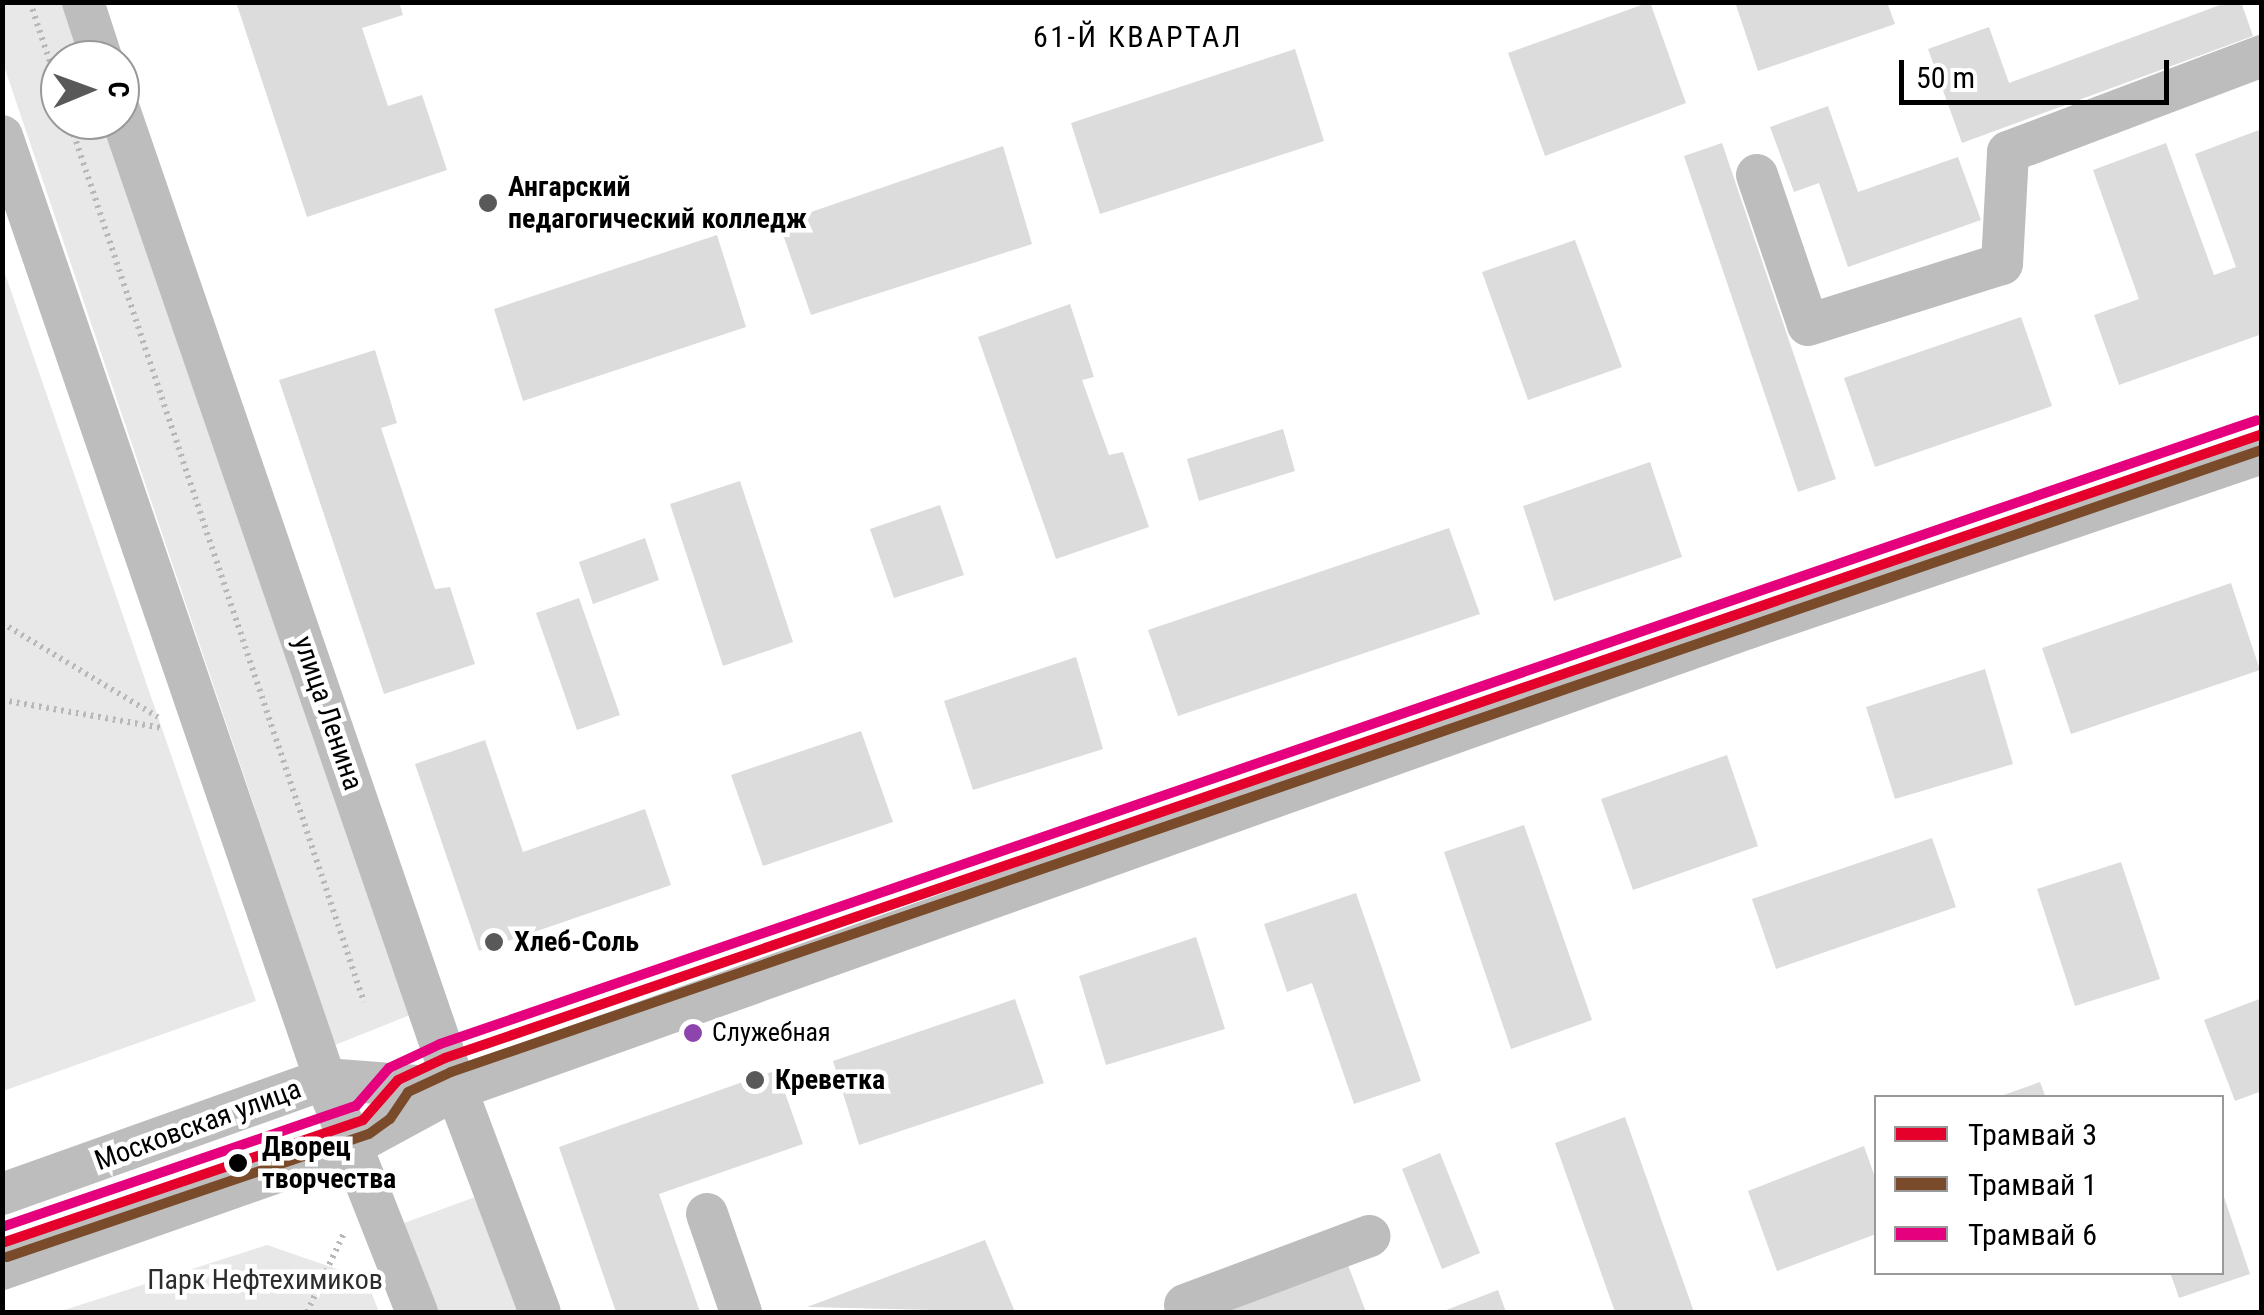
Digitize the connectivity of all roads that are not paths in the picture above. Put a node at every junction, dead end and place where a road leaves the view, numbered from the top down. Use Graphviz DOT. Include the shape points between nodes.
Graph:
graph roads {
  1 [pos="83,2"];
  2 [pos="95,40"];
  3 [pos="2262,56"];
  4 [pos="2,136"];
  5 [pos="130,140"];
  6 [pos="1756,175"];
  7 [pos="2262,453"];
  8 [pos="325,1079"];
  9 [pos="456,1089"];
  10 [pos="350,1147"];
  11 [pos="2,1194"];
  12 [pos="706,1214"];
  13 [pos="1370,1236"];
  14 [pos="2,1270"];
  15 [pos="1184,1305"];
  16 [pos="417,1312"];
  17 [pos="540,1312"];
  18 [pos="741,1312"];
  1 -- 2 [label="street"];
  3 -- 6 [label="street" via="2008,152 2002,264 1808,325"];
  4 -- 8 [label="street"];
  5 -- 9 [label="street, улица Ленина"];
  7 -- 9 [label="street, Московская улица" via="1730,634"];
  8 -- 9 [label="street, Московская улица"];
  8 -- 10 [label="street"];
  8 -- 11 [label="street, Московская улица"];
  9 -- 10 [label="street, Московская улица"];
  9 -- 17 [label="street, улица Ленина"];
  10 -- 14 [label="street, Московская улица"];
  10 -- 16 [label="street"];
  12 -- 18 [label="street"];
  13 -- 15 [label="street"];
}
